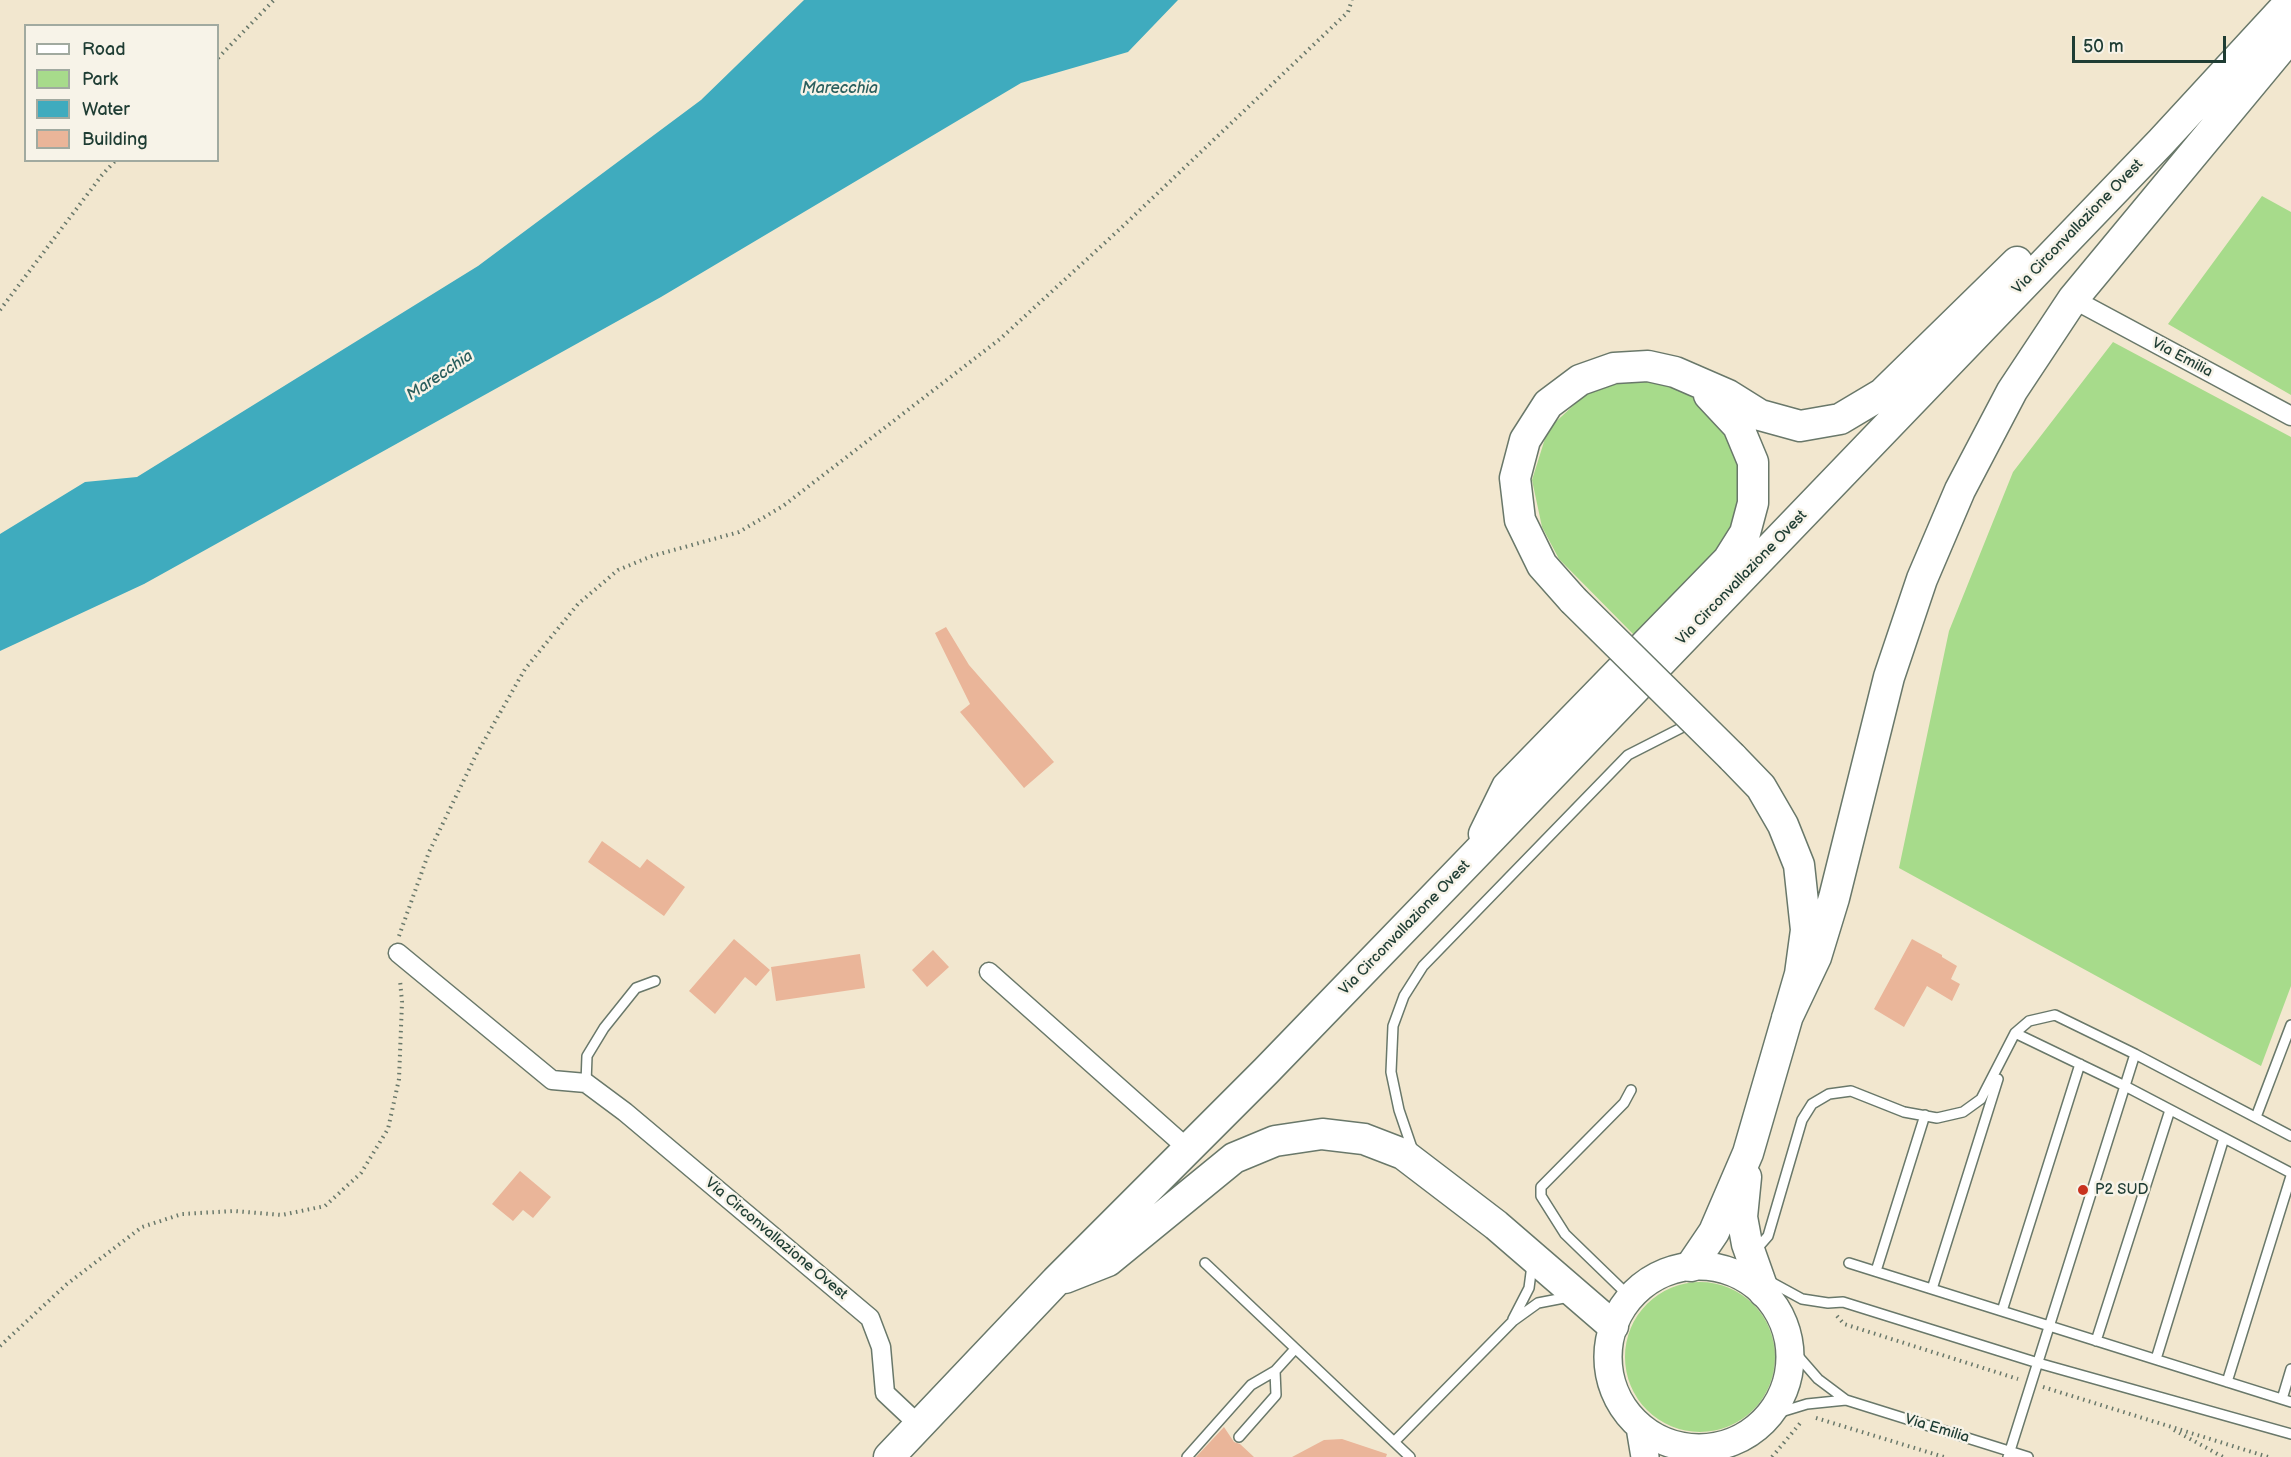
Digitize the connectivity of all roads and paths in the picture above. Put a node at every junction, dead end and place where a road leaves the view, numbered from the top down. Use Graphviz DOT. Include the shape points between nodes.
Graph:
graph roads {
  1 [pos="274,0"];
  2 [pos="1352,0"];
  3 [pos="2291,2"];
  4 [pos="2291,36"];
  5 [pos="219,57"];
  6 [pos="2160,142"];
  7 [pos="114,162"];
  8 [pos="2073,299"];
  9 [pos="0,310"];
  10 [pos="1699,384"];
  11 [pos="2291,416"];
  12 [pos="1681,728"];
  13 [pos="1474,856"];
  14 [pos="398,953"];
  15 [pos="989,972"];
  16 [pos="655,981"];
  17 [pos="1787,1018"];
  18 [pos="2291,1025"];
  19 [pos="2015,1033"];
  20 [pos="2006,1051"];
  21 [pos="2135,1054"];
  22 [pos="2080,1064"];
  23 [pos="586,1083"];
  24 [pos="2125,1086"];
  25 [pos="1631,1090"];
  26 [pos="2170,1110"];
  27 [pos="1925,1116"];
  28 [pos="2256,1118"];
  29 [pos="2291,1136"];
  30 [pos="2224,1138"];
  31 [pos="1187,1148"];
  32 [pos="1748,1153"];
  33 [pos="1418,1166"];
  34 [pos="2291,1175"];
  35 [pos="1531,1254"];
  36 [pos="1205,1263"];
  37 [pos="1849,1263"];
  38 [pos="1691,1266"];
  39 [pos="1876,1272"];
  40 [pos="1757,1273"];
  41 [pos="1056,1281"];
  42 [pos="1932,1289"];
  43 [pos="1579,1296"];
  44 [pos="1630,1297"];
  45 [pos="2002,1311"];
  46 [pos="1512,1321"];
  47 [pos="1613,1326"];
  48 [pos="2050,1326"];
  49 [pos="2096,1341"];
  50 [pos="0,1346"];
  51 [pos="1791,1348"];
  52 [pos="1295,1349"];
  53 [pos="2156,1359"];
  54 [pos="2038,1363"];
  55 [pos="2291,1370"];
  56 [pos="1275,1371"];
  57 [pos="2227,1382"];
  58 [pos="1846,1400"];
  59 [pos="2287,1400"];
  60 [pos="1771,1415"];
  61 [pos="920,1425"];
  62 [pos="2165,1425"];
  63 [pos="1640,1427"];
  64 [pos="2291,1434"];
  65 [pos="1239,1437"];
  66 [pos="1394,1442"];
  67 [pos="1713,1452"];
  68 [pos="2009,1454"];
  69 [pos="890,1456"];
  70 [pos="1187,1457"];
  71 [pos="1410,1457"];
  72 [pos="1645,1457"];
  73 [pos="1772,1457"];
  74 [pos="1944,1457"];
  75 [pos="2028,1457"];
  76 [pos="2223,1457"];
  1 -- 5 [label="path"];
  2 -- 14 [label="path" via="1339,20 1000,339 783,506 739,532 652,556 618,570 578,604 525,669 476,755 429,852 400,930"];
  3 -- 6 [label="main road, Via Circonvallazione Ovest"];
  4 -- 8 [label="main road"];
  6 -- 10 [label="main road" via="2085,196 1882,394 1840,419 1800,426 1761,415 1728,395"];
  6 -- 13 [label="main road, Via Circonvallazione Ovest"];
  7 -- 9 [label="path"];
  8 -- 11 [label="street, Via Emilia"];
  8 -- 17 [label="main road" via="2012,391 1960,490 1922,579 1890,677 1816,957"];
  10 -- 13 [label="main road" via="1737,426 1753,462 1753,503 1745,533 1728,560 1507,787"];
  10 -- 17 [label="main road, bridge" via="1675,372 1648,366 1614,368 1580,380 1548,404 1525,440 1515,478 1520,520 1542,565 1761,787 1783,825 1799,865 1806,930 1800,974"];
  12 -- 33 [label="lane" via="1629,755 1423,966 1404,996 1393,1026 1391,1072"];
  13 -- 31 [label="main road, Via Circonvallazione Ovest"];
  14 -- 23 [label="street" via="552,1080"];
  14 -- 50 [label="path" via="402,1002 399,1079 388,1130 361,1173 325,1206 282,1215 234,1210 182,1214 142,1227 67,1284"];
  15 -- 31 [label="street"];
  16 -- 23 [label="lane" via="636,988 604,1028 587,1056"];
  17 -- 32 [label="main road"];
  18 -- 28 [label="lane"];
  19 -- 20 [label="lane"];
  19 -- 21 [label="lane" via="2030,1021 2055,1015"];
  19 -- 22 [label="lane"];
  20 -- 27 [label="lane" via="1982,1099 1963,1112 1936,1118"];
  20 -- 42 [label="lane"];
  21 -- 24 [label="lane"];
  21 -- 28 [label="lane"];
  22 -- 24 [label="lane"];
  22 -- 45 [label="lane"];
  23 -- 61 [label="street, Via Circonvallazione Ovest" via="626,1112 870,1318 881,1347 885,1393"];
  24 -- 26 [label="lane"];
  24 -- 48 [label="lane"];
  25 -- 44 [label="lane" via="1624,1102 1541,1187 1541,1196 1565,1234"];
  26 -- 30 [label="lane"];
  26 -- 49 [label="lane"];
  27 -- 39 [label="lane"];
  27 -- 40 [label="lane" via="1851,1091 1829,1094 1812,1104 1802,1120"];
  28 -- 29 [label="lane"];
  30 -- 34 [label="lane"];
  30 -- 53 [label="lane"];
  31 -- 41 [label="main road, Via Circonvallazione Ovest"];
  32 -- 38 [label="main road" via="1714,1232"];
  32 -- 40 [label="main road" via="1742,1217"];
  33 -- 35 [label="main road"];
  33 -- 41 [label="main road" via="1403,1154 1364,1139 1322,1134 1275,1141 1234,1158 1108,1262"];
  34 -- 57 [label="lane"];
  35 -- 43 [label="main road"];
  35 -- 46 [label="lane" via="1529,1288"];
  36 -- 52 [label="lane"];
  37 -- 39 [label="lane"];
  38 -- 40 [label="main road" via="1718,1267 1743,1276"];
  38 -- 44 [label="main road" via="1648,1281"];
  39 -- 42 [label="lane"];
  40 -- 51 [label="main road" via="1782,1318"];
  40 -- 54 [label="lane" via="1802,1299 1843,1302"];
  41 -- 61 [label="main road, Via Circonvallazione Ovest"];
  42 -- 45 [label="lane"];
  43 -- 46 [label="lane" via="1538,1304"];
  43 -- 47 [label="main road"];
  44 -- 47 [label="main road"];
  45 -- 48 [label="lane"];
  46 -- 66 [label="lane"];
  47 -- 63 [label="main road" via="1608,1353 1610,1381 1622,1406"];
  48 -- 49 [label="lane"];
  48 -- 54 [label="lane"];
  49 -- 53 [label="lane"];
  51 -- 58 [label="lane, Via Emilia" via="1818,1379"];
  51 -- 60 [label="main road" via="1790,1372"];
  52 -- 56 [label="lane"];
  52 -- 66 [label="lane"];
  53 -- 57 [label="lane"];
  54 -- 64 [label="lane"];
  54 -- 68 [label="lane"];
  55 -- 59 [label="lane"];
  56 -- 65 [label="lane" via="1276,1395"];
  56 -- 70 [label="lane" via="1251,1385"];
  57 -- 59 [label="lane"];
  58 -- 60 [label="lane, Via Emilia" via="1807,1404"];
  58 -- 68 [label="lane, Via Emilia"];
  60 -- 67 [label="main road" via="1747,1436"];
  61 -- 69 [label="main road, Via Circonvallazione Ovest"];
  62 -- 76 [label="path"];
  63 -- 67 [label="main road" via="1663,1442"];
  63 -- 72 [label="main road"];
  66 -- 71 [label="lane"];
  68 -- 75 [label="lane, Via Emilia"];
  73 -- 74 [label="path" via="1801,1422 1816,1418"];
}
